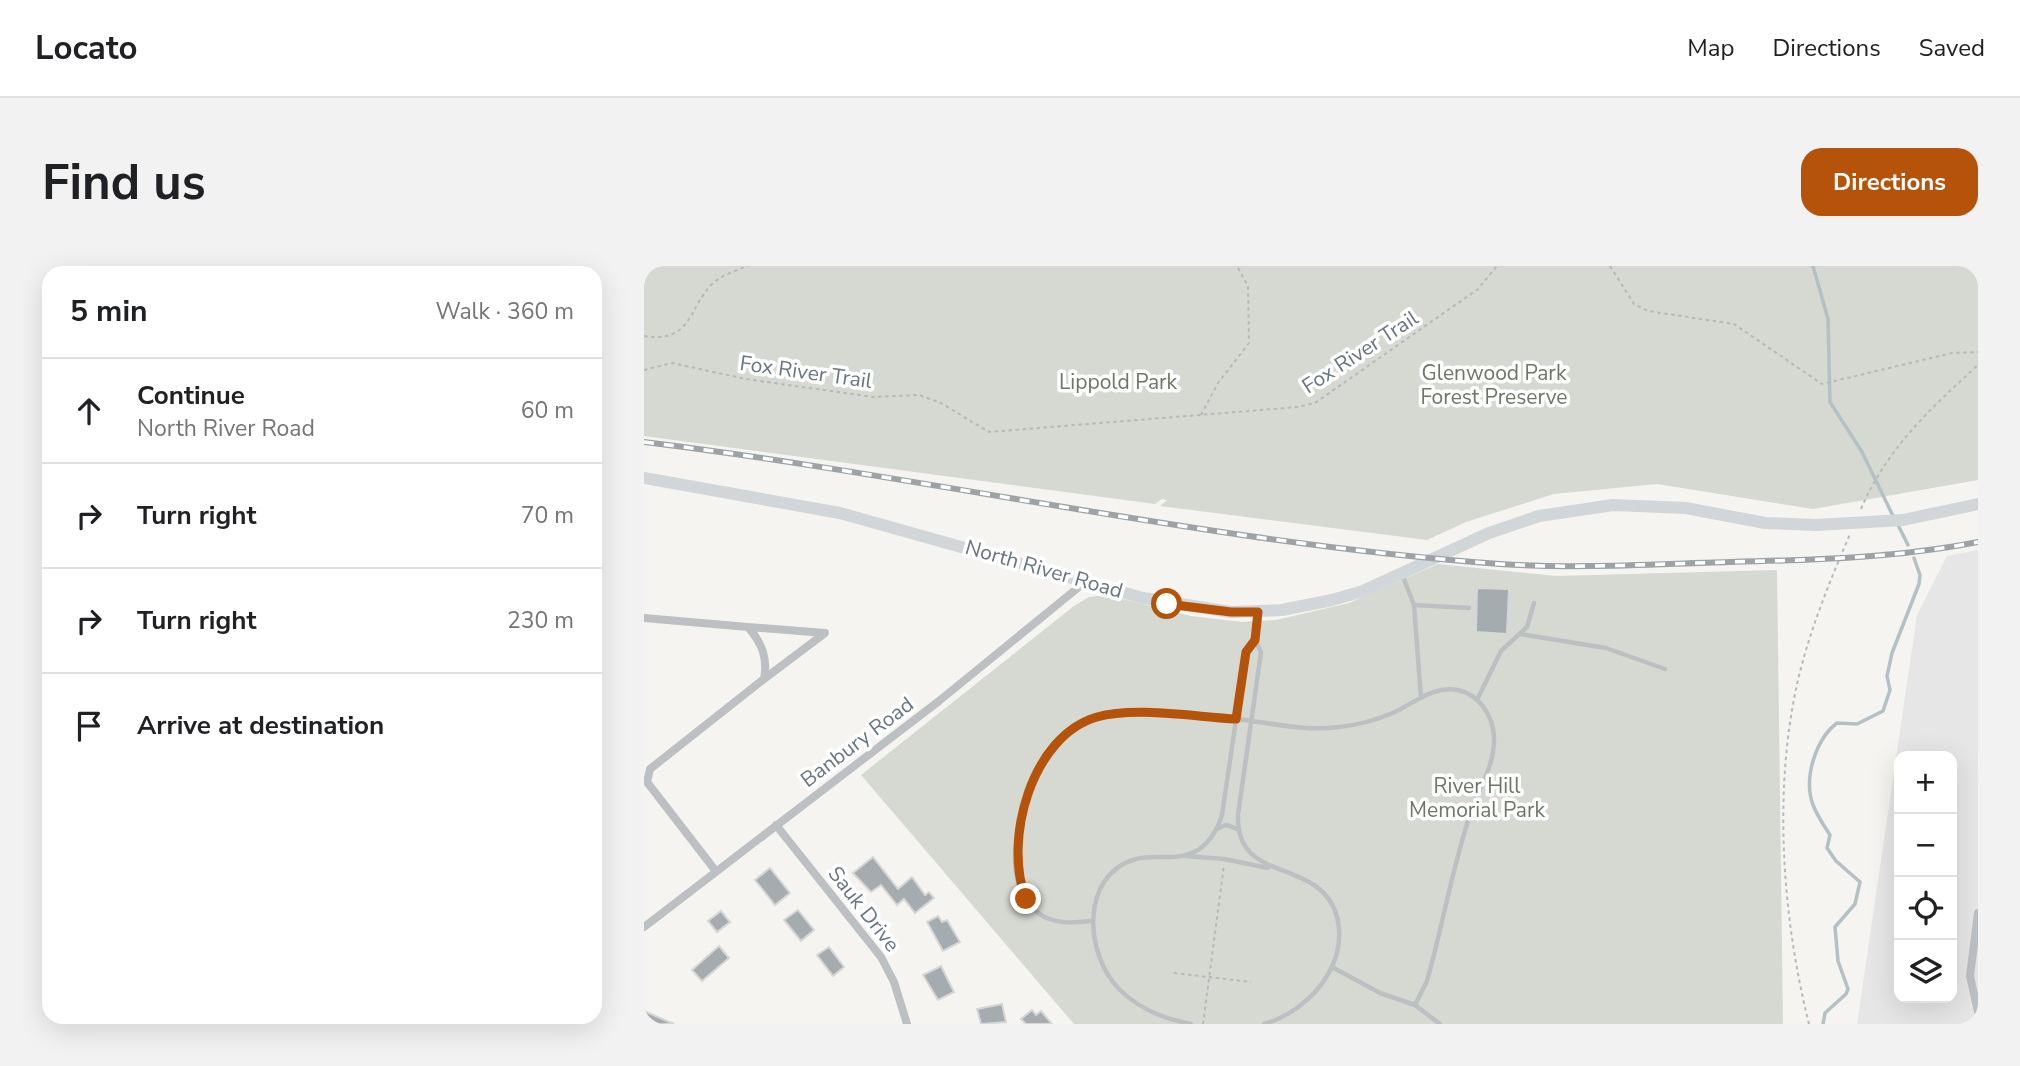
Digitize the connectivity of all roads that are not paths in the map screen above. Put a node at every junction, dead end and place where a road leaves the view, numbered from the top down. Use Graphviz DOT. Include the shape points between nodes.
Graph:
graph roads {
  1 [pos="644,478"];
  2 [pos="1978,504"];
  3 [pos="1402,573"];
  4 [pos="1087,580"];
  5 [pos="1534,603"];
  6 [pos="1414,605"];
  7 [pos="1469,608"];
  8 [pos="1258,612"];
  9 [pos="644,618"];
  10 [pos="748,627"];
  11 [pos="1520,634"];
  12 [pos="1255,640"];
  13 [pos="1665,669"];
  14 [pos="764,679"];
  15 [pos="1421,698"];
  16 [pos="1477,700"];
  17 [pos="1236,719"];
  18 [pos="1251,722"];
  19 [pos="776,825"];
  20 [pos="1217,830"];
  21 [pos="1239,830"];
  22 [pos="1182,856"];
  23 [pos="715,870"];
  24 [pos="1274,870"];
  25 [pos="1978,913"];
  26 [pos="1092,922"];
  27 [pos="644,927"];
  28 [pos="1332,967"];
  29 [pos="1415,1005"];
  30 [pos="1978,1012"];
  31 [pos="907,1024"];
  32 [pos="1191,1024"];
  33 [pos="1264,1024"];
  34 [pos="1440,1024"];
  1 -- 4 [label="main road, North River Road" via="840,513"];
  2 -- 3 [label="main road, North River Road" via="1903,520 1816,525 1765,523 1686,508 1613,505 1539,516 1489,533"];
  3 -- 6 [label="lane"];
  3 -- 8 [label="main road, North River Road" via="1332,600"];
  4 -- 8 [label="main road, North River Road" via="1167,604"];
  4 -- 19 [label="street, Banbury Road"];
  5 -- 11 [label="lane"];
  6 -- 7 [label="lane"];
  6 -- 15 [label="lane"];
  8 -- 12 [label="lane"];
  9 -- 10 [label="street"];
  10 -- 14 [label="street" via="764,652"];
  10 -- 14 [label="street" via="825,633"];
  11 -- 13 [label="lane" via="1606,648"];
  11 -- 16 [label="lane" via="1502,651"];
  12 -- 17 [label="lane" via="1246,652"];
  12 -- 18 [label="lane" via="1261,652"];
  14 -- 23 [label="street" via="650,769 647,782 654,795"];
  15 -- 16 [label="lane" via="1450,690"];
  15 -- 18 [label="lane" via="1373,721 1337,728"];
  16 -- 29 [label="lane" via="1493,728 1492,761 1471,811 1431,967"];
  17 -- 18 [label="lane"];
  17 -- 20 [label="lane"];
  17 -- 26 [label="lane" via="1134,714 1095,717 1063,738 1044,762 1022,813 1018,880 1026,899 1043,916 1060,922"];
  18 -- 21 [label="lane"];
  19 -- 23 [label="street, Banbury Road"];
  19 -- 31 [label="street, Sauk Drive" via="881,957"];
  20 -- 21 [label="lane" via="1226,825"];
  20 -- 22 [label="lane" via="1197,851"];
  21 -- 24 [label="lane" via="1250,852"];
  22 -- 24 [label="lane"];
  22 -- 26 [label="lane" via="1137,859 1116,868 1102,885"];
  23 -- 27 [label="street, Banbury Road"];
  24 -- 28 [label="lane" via="1306,881 1328,898 1340,931"];
  25 -- 30 [label="street" via="1970,976"];
  26 -- 32 [label="lane" via="1100,957 1118,989 1160,1017"];
  28 -- 29 [label="lane" via="1380,993"];
  28 -- 33 [label="lane" via="1306,1001"];
  29 -- 34 [label="lane"];
}
